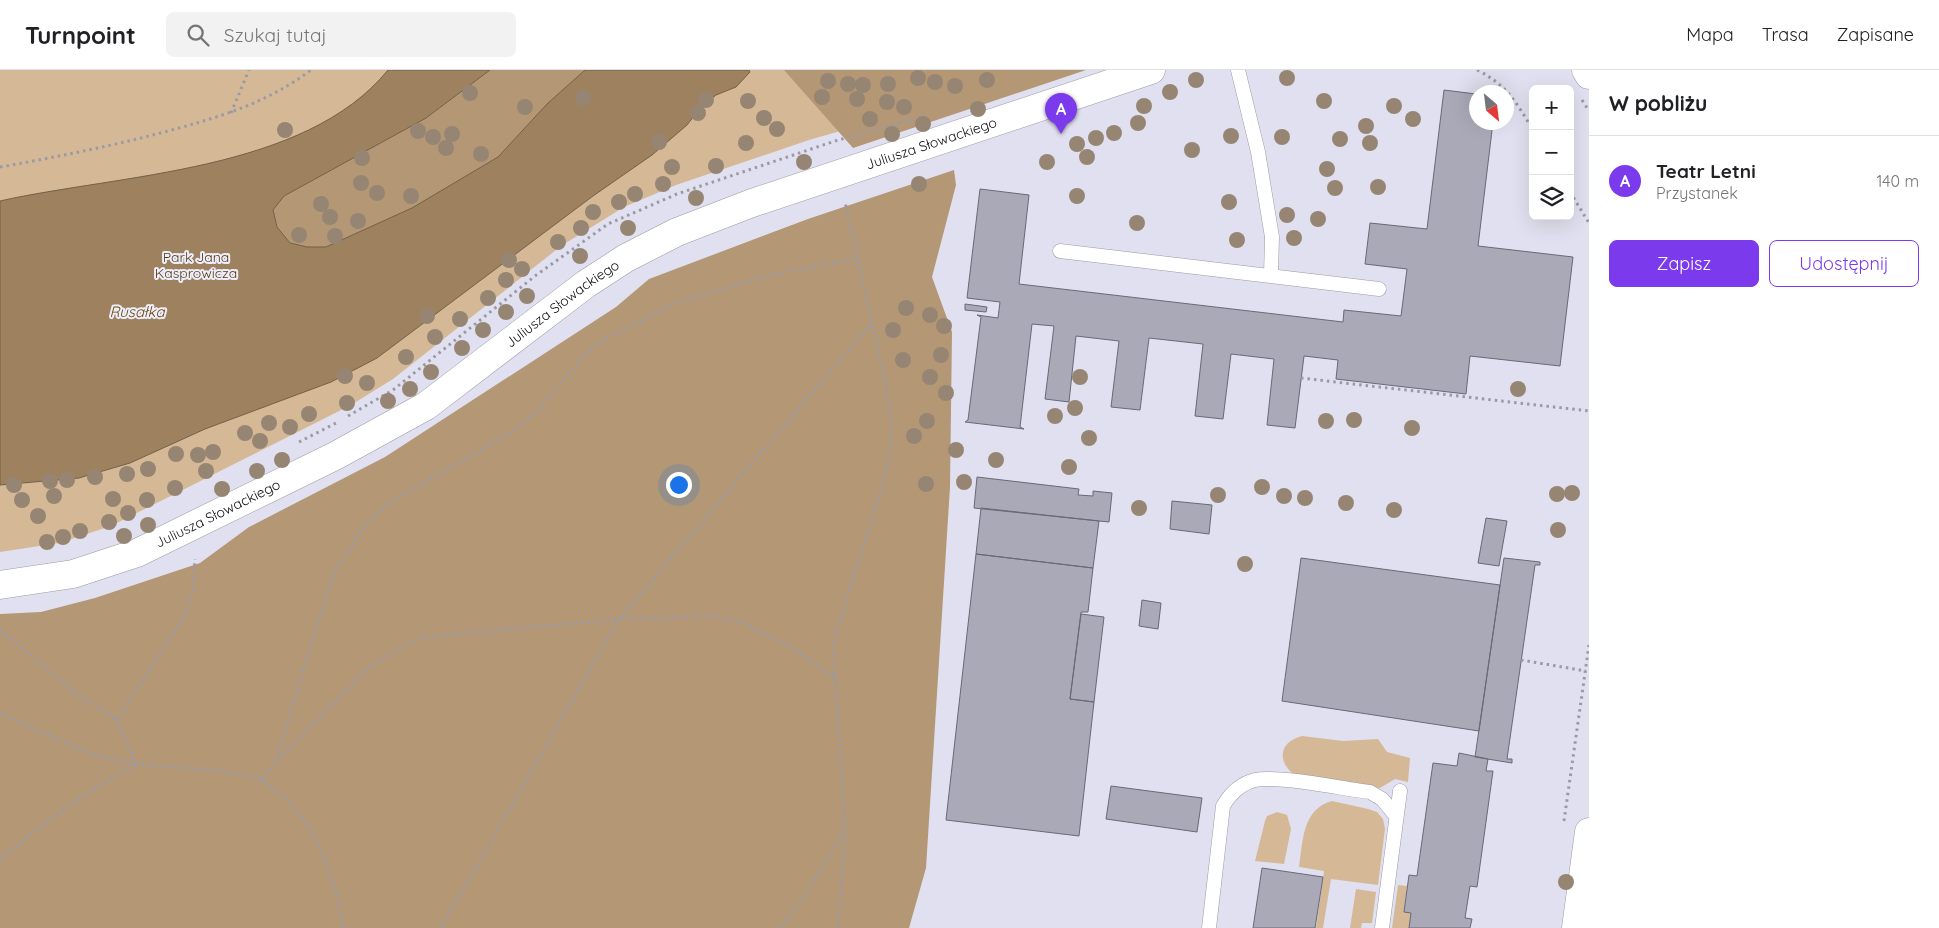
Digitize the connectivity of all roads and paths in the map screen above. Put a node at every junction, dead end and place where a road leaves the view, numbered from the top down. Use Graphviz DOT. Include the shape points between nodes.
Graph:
graph roads {
  1 [pos="249,70"];
  2 [pos="311,70"];
  3 [pos="1151,70"];
  4 [pos="1238,70"];
  5 [pos="1477,70"];
  6 [pos="1586,70"];
  7 [pos="1589,75"];
  8 [pos="230,114"];
  9 [pos="1529,123"];
  10 [pos="0,167"];
  11 [pos="1574,199"];
  12 [pos="845,202"];
  13 [pos="1589,223"];
  14 [pos="1060,251"];
  15 [pos="856,259"];
  16 [pos="1271,276"];
  17 [pos="1379,289"];
  18 [pos="870,325"];
  19 [pos="1301,378"];
  20 [pos="1589,411"];
  21 [pos="195,559"];
  22 [pos="0,585"];
  23 [pos="619,618"];
  24 [pos="0,630"];
  25 [pos="1589,645"];
  26 [pos="1521,660"];
  27 [pos="1586,671"];
  28 [pos="836,679"];
  29 [pos="0,713"];
  30 [pos="117,720"];
  31 [pos="277,761"];
  32 [pos="136,764"];
  33 [pos="262,780"];
  34 [pos="1400,791"];
  35 [pos="1396,816"];
  36 [pos="1576,830"];
  37 [pos="845,832"];
  38 [pos="0,860"];
  39 [pos="344,928"];
  40 [pos="441,928"];
  41 [pos="780,928"];
  42 [pos="838,928"];
  43 [pos="1209,928"];
  44 [pos="1382,928"];
  45 [pos="1576,928"];
  1 -- 8 [label="path"];
  2 -- 8 [label="path" via="290,86"];
  3 -- 22 [label="street, Juliusza Słowackiego" via="759,201 678,232 626,258 586,284 426,406 335,456 137,553 73,574"];
  4 -- 16 [label="lane" via="1258,152 1272,237"];
  5 -- 9 [label="path" via="1496,79 1514,99"];
  6 -- 7 [label="street"];
  8 -- 10 [label="path" via="66,156"];
  11 -- 13 [label="path"];
  12 -- 15 [label="path"];
  14 -- 16 [label="lane"];
  15 -- 18 [label="path"];
  15 -- 31 [label="path" via="775,274 678,302 604,340 586,353 540,408 510,433 389,503 365,525 334,573"];
  16 -- 17 [label="lane"];
  18 -- 23 [label="path"];
  18 -- 28 [label="path" via="886,386 892,428 888,464 836,633"];
  19 -- 20 [label="path"];
  21 -- 30 [label="path" via="193,591 185,614"];
  23 -- 28 [label="path" via="712,616 744,623 790,647"];
  23 -- 31 [label="path" via="425,637 371,666"];
  23 -- 40 [label="path"];
  24 -- 30 [label="path" via="80,696"];
  25 -- 27 [label="path"];
  26 -- 27 [label="path"];
  27 -- 36 [label="path"];
  28 -- 37 [label="path"];
  29 -- 32 [label="path" via="91,754"];
  30 -- 32 [label="path"];
  31 -- 33 [label="path"];
  32 -- 33 [label="path" via="228,773"];
  32 -- 38 [label="path" via="95,788"];
  33 -- 39 [label="path" via="286,799 308,824 340,903"];
  34 -- 35 [label="lane"];
  35 -- 43 [label="lane" via="1382,799 1370,792 1270,779 1242,786 1223,806"];
  35 -- 44 [label="lane"];
  36 -- 45 [label="street"];
  37 -- 41 [label="path" via="802,900"];
  37 -- 42 [label="path"];
}
